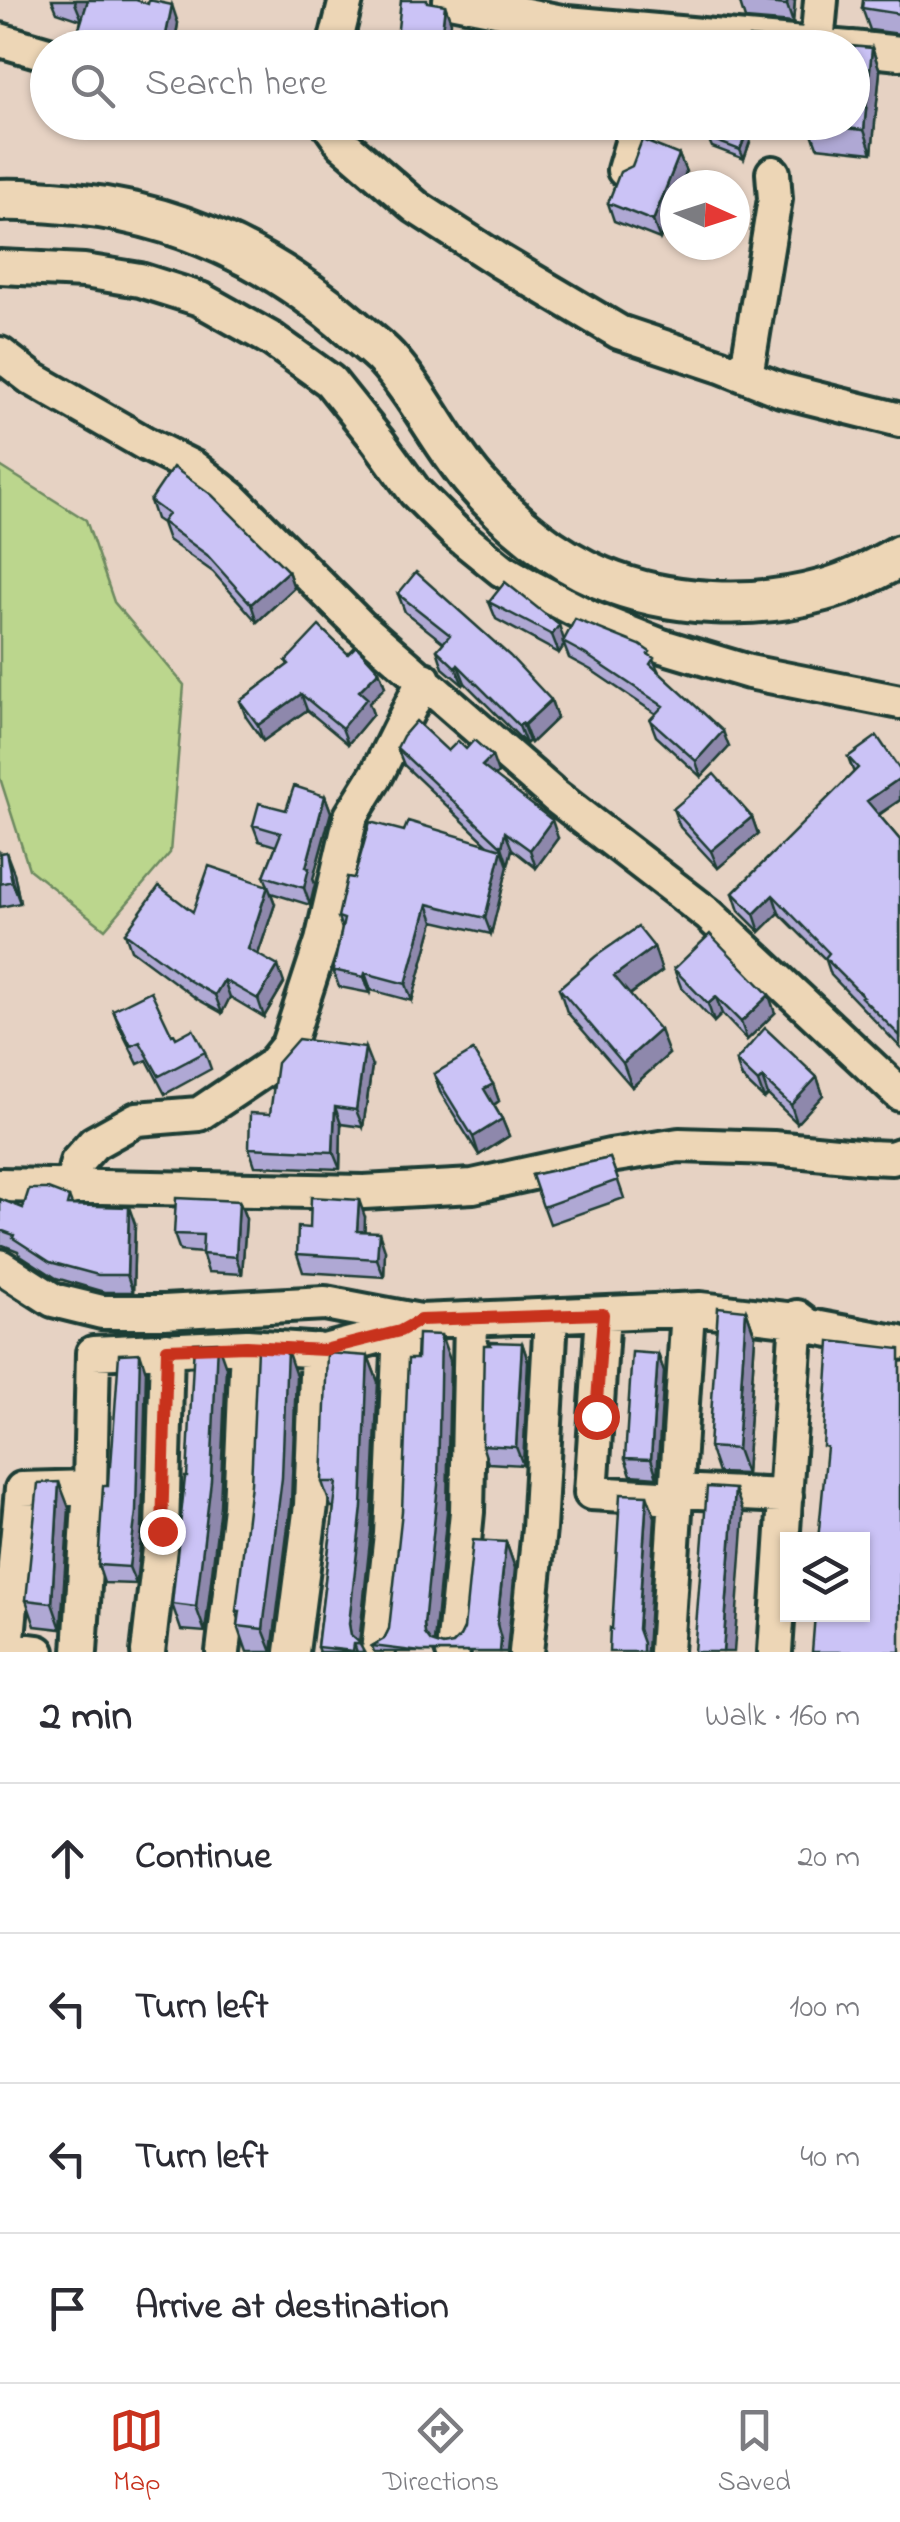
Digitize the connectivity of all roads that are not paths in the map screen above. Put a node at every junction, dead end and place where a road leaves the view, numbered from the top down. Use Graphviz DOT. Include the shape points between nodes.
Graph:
graph roads {
  1 [pos="346,0"];
  2 [pos="451,0"];
  3 [pos="821,0"];
  4 [pos="338,30"];
  5 [pos="613,30"];
  6 [pos="833,30"];
  7 [pos="0,40"];
  8 [pos="30,49"];
  9 [pos="870,49"];
  10 [pos="900,52"];
  11 [pos="340,140"];
  12 [pos="633,140"];
  13 [pos="624,170"];
  14 [pos="772,173"];
  15 [pos="0,200"];
  16 [pos="0,267"];
  17 [pos="0,354"];
  18 [pos="746,376"];
  19 [pos="900,420"];
  20 [pos="900,556"];
  21 [pos="424,679"];
  22 [pos="900,702"];
  23 [pos="900,1094"];
  24 [pos="897,1158"];
  25 [pos="0,1185"];
  26 [pos="72,1188"];
  27 [pos="0,1266"];
  28 [pos="688,1310"];
  29 [pos="603,1314"];
  30 [pos="552,1317"];
  31 [pos="798,1318"];
  32 [pos="471,1320"];
  33 [pos="410,1326"];
  34 [pos="900,1344"];
  35 [pos="246,1346"];
  36 [pos="167,1349"];
  37 [pos="317,1350"];
  38 [pos="90,1487"];
  39 [pos="676,1494"];
  40 [pos="786,1496"];
  41 [pos="38,1652"];
  42 [pos="80,1652"];
  43 [pos="148,1652"];
  44 [pos="223,1652"];
  45 [pos="292,1652"];
  46 [pos="378,1652"];
  47 [pos="453,1652"];
  48 [pos="526,1652"];
  49 [pos="666,1652"];
  50 [pos="775,1652"];
  1 -- 4 [label="street"];
  2 -- 5 [label="street"];
  3 -- 6 [label="street"];
  7 -- 8 [label="street"];
  9 -- 10 [label="street"];
  11 -- 18 [label="street" via="416,207 619,332"];
  12 -- 13 [label="street"];
  14 -- 18 [label="street" via="775,199"];
  15 -- 20 [label="street" via="120,209 162,220 210,236 302,286 386,358 500,508 532,537 600,577 662,596 766,600 825,590"];
  16 -- 22 [label="street" via="140,280 200,299 273,340 330,381 414,492 471,544 502,570 588,616 749,672"];
  17 -- 21 [label="street" via="194,468"];
  18 -- 19 [label="street"];
  21 -- 23 [label="street" via="554,796 708,915"];
  21 -- 26 [label="street" via="351,816 322,941 288,1045 272,1065 198,1114 136,1119 94,1143 77,1162"];
  24 -- 26 [label="street" via="679,1145 473,1186 419,1190"];
  25 -- 26 [label="street"];
  27 -- 33 [label="street" via="53,1300 102,1312 325,1303"];
  28 -- 29 [label="street"];
  28 -- 31 [label="street"];
  28 -- 39 [label="street"];
  29 -- 30 [label="street"];
  29 -- 39 [label="street" via="591,1493"];
  30 -- 32 [label="street"];
  30 -- 48 [label="street"];
  31 -- 34 [label="street" via="809,1326"];
  31 -- 40 [label="street"];
  32 -- 33 [label="street"];
  32 -- 47 [label="street" via="467,1512"];
  33 -- 37 [label="street"];
  33 -- 46 [label="street"];
  35 -- 36 [label="street"];
  35 -- 37 [label="street"];
  35 -- 44 [label="street" via="240,1508"];
  36 -- 38 [label="street" via="93,1353"];
  36 -- 43 [label="street" via="162,1531"];
  37 -- 45 [label="street" via="311,1505"];
  38 -- 41 [label="street" via="22,1489 7,1648"];
  38 -- 42 [label="street"];
  39 -- 40 [label="street"];
  39 -- 49 [label="street"];
  40 -- 50 [label="street"];
}
